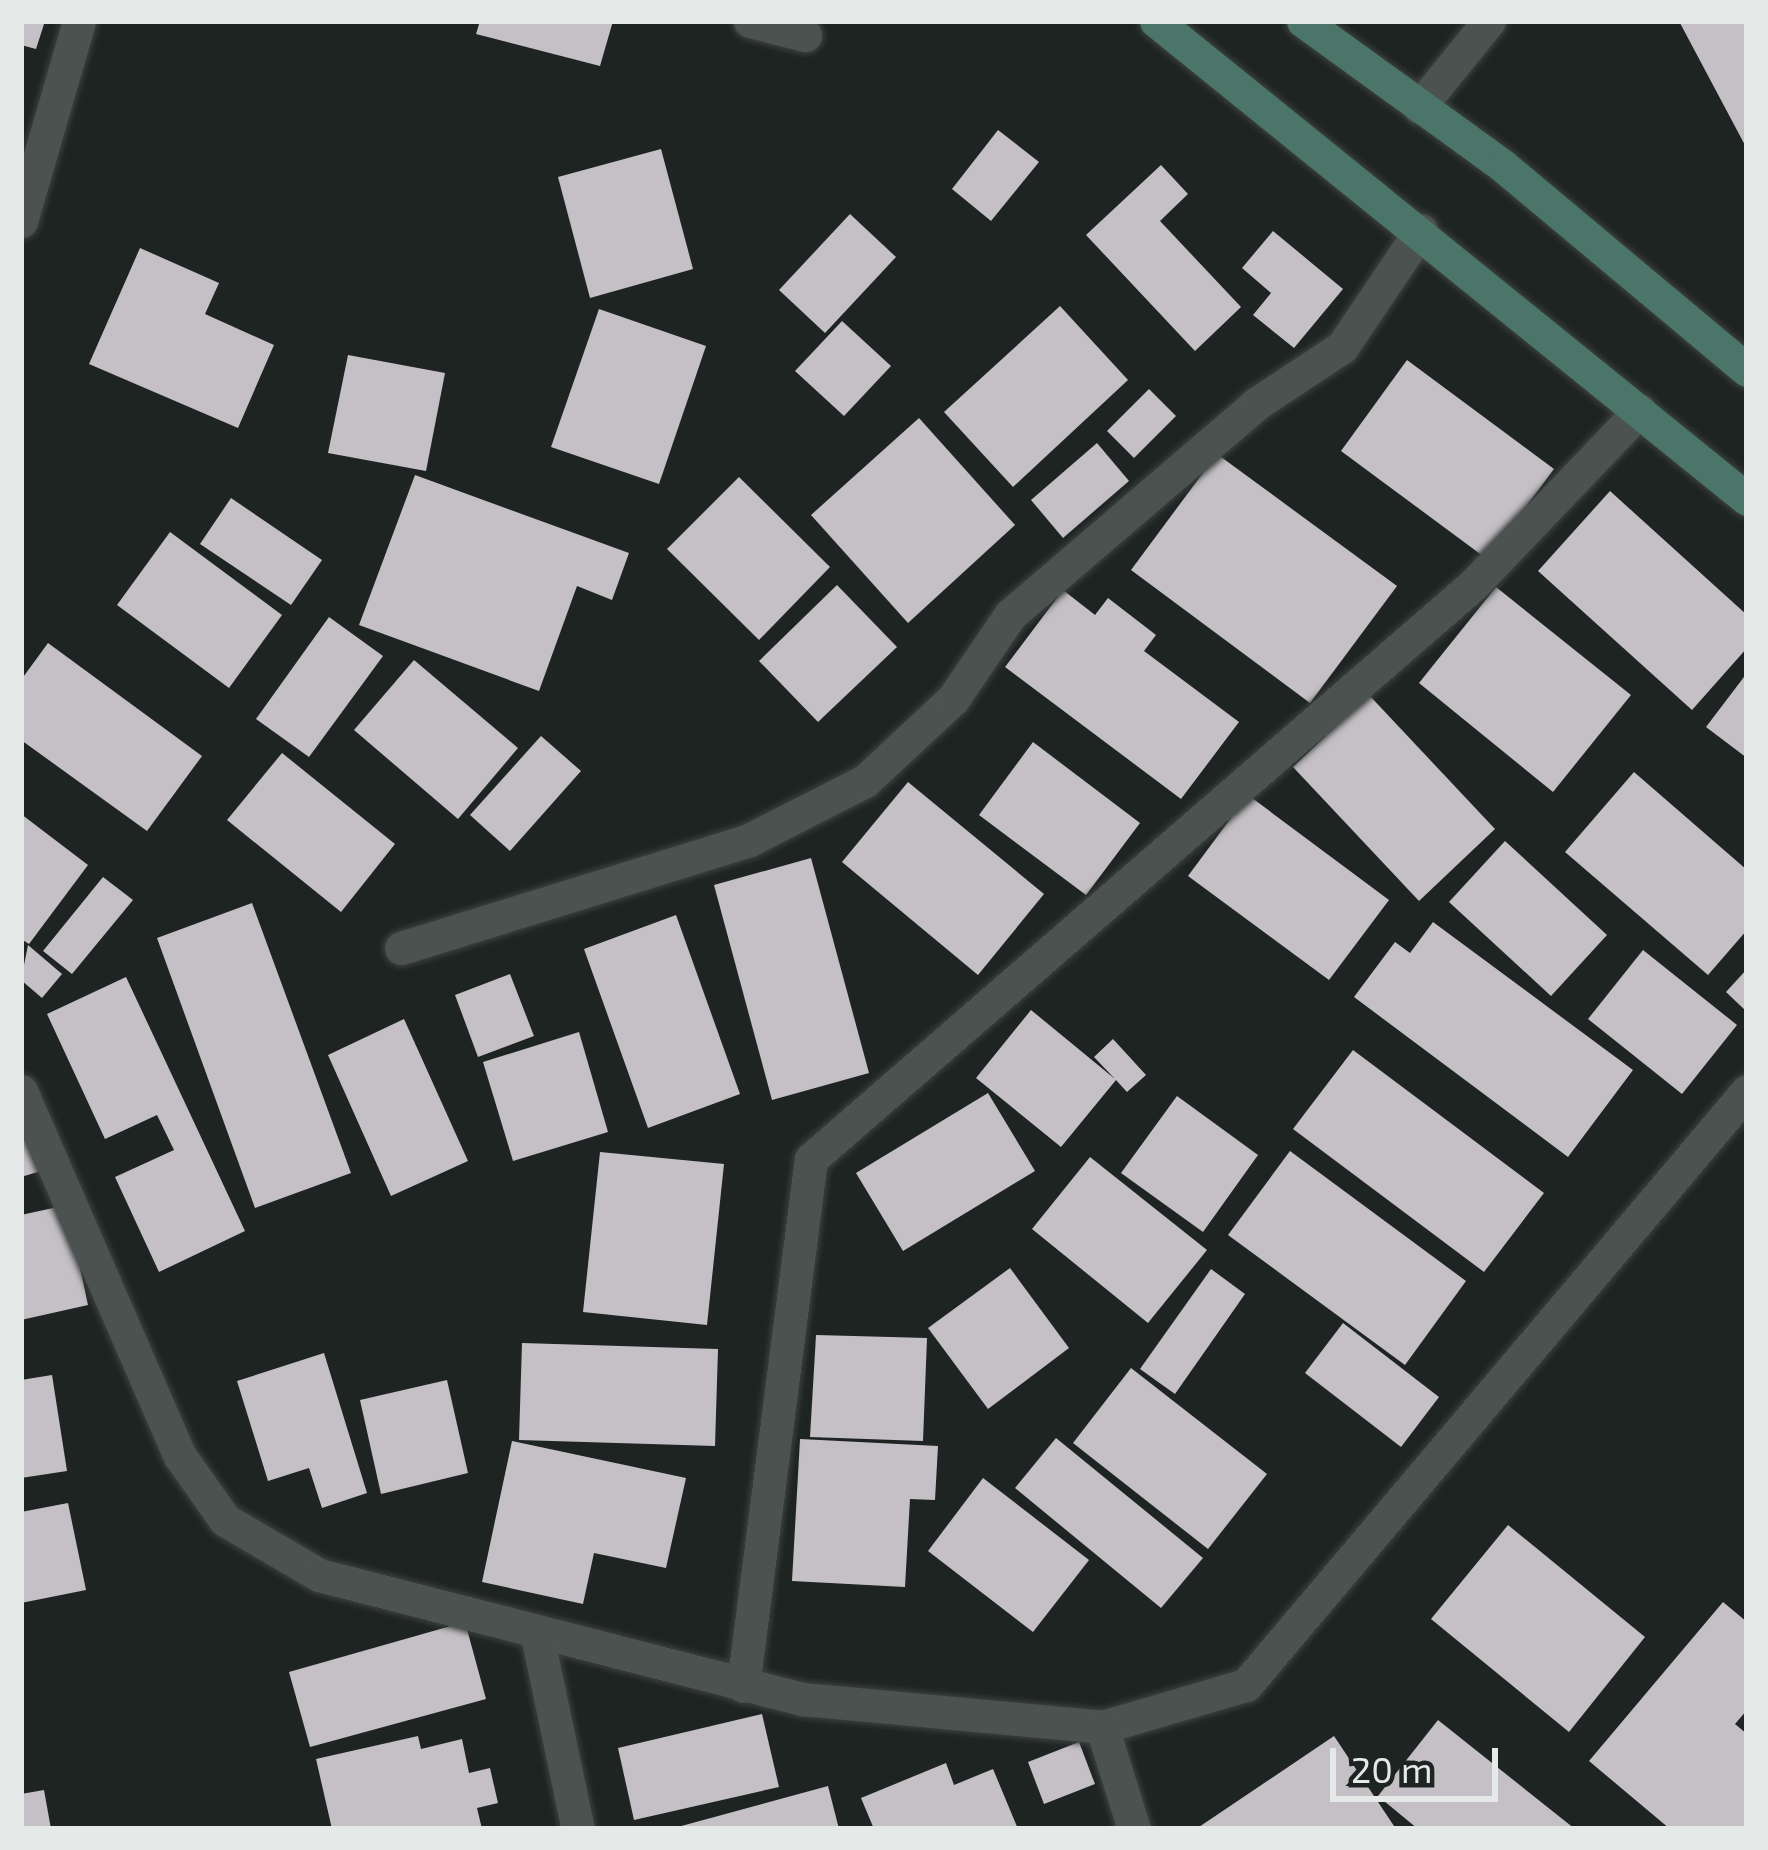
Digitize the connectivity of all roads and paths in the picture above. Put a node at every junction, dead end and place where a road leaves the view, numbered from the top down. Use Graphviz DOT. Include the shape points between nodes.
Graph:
graph roads {
  1 [pos="79,21"];
  2 [pos="750,21"];
  3 [pos="1156,21"];
  4 [pos="1303,21"];
  5 [pos="1489,21"];
  6 [pos="806,35"];
  7 [pos="1419,107"];
  8 [pos="21,221"];
  9 [pos="1421,230"];
  10 [pos="1747,370"];
  11 [pos="1640,410"];
  12 [pos="1747,499"];
  13 [pos="401,948"];
  14 [pos="21,1090"];
  15 [pos="1747,1091"];
  16 [pos="538,1640"];
  17 [pos="743,1686"];
  18 [pos="1102,1727"];
  19 [pos="578,1829"];
  20 [pos="1134,1829"];
  1 -- 8 [label="street"];
  2 -- 6 [label="street"];
  3 -- 9 [label="main road"];
  4 -- 7 [label="main road"];
  5 -- 7 [label="street"];
  7 -- 10 [label="main road"];
  9 -- 11 [label="main road"];
  9 -- 13 [label="street" via="1342,347 1256,404 1010,615 953,699 866,781 748,840"];
  11 -- 12 [label="main road"];
  11 -- 17 [label="street" via="1474,584 811,1159"];
  14 -- 16 [label="street" via="180,1456 225,1520 319,1575"];
  15 -- 18 [label="street" via="1246,1685"];
  16 -- 17 [label="street"];
  16 -- 19 [label="street"];
  17 -- 18 [label="street"];
  18 -- 20 [label="street"];
}
